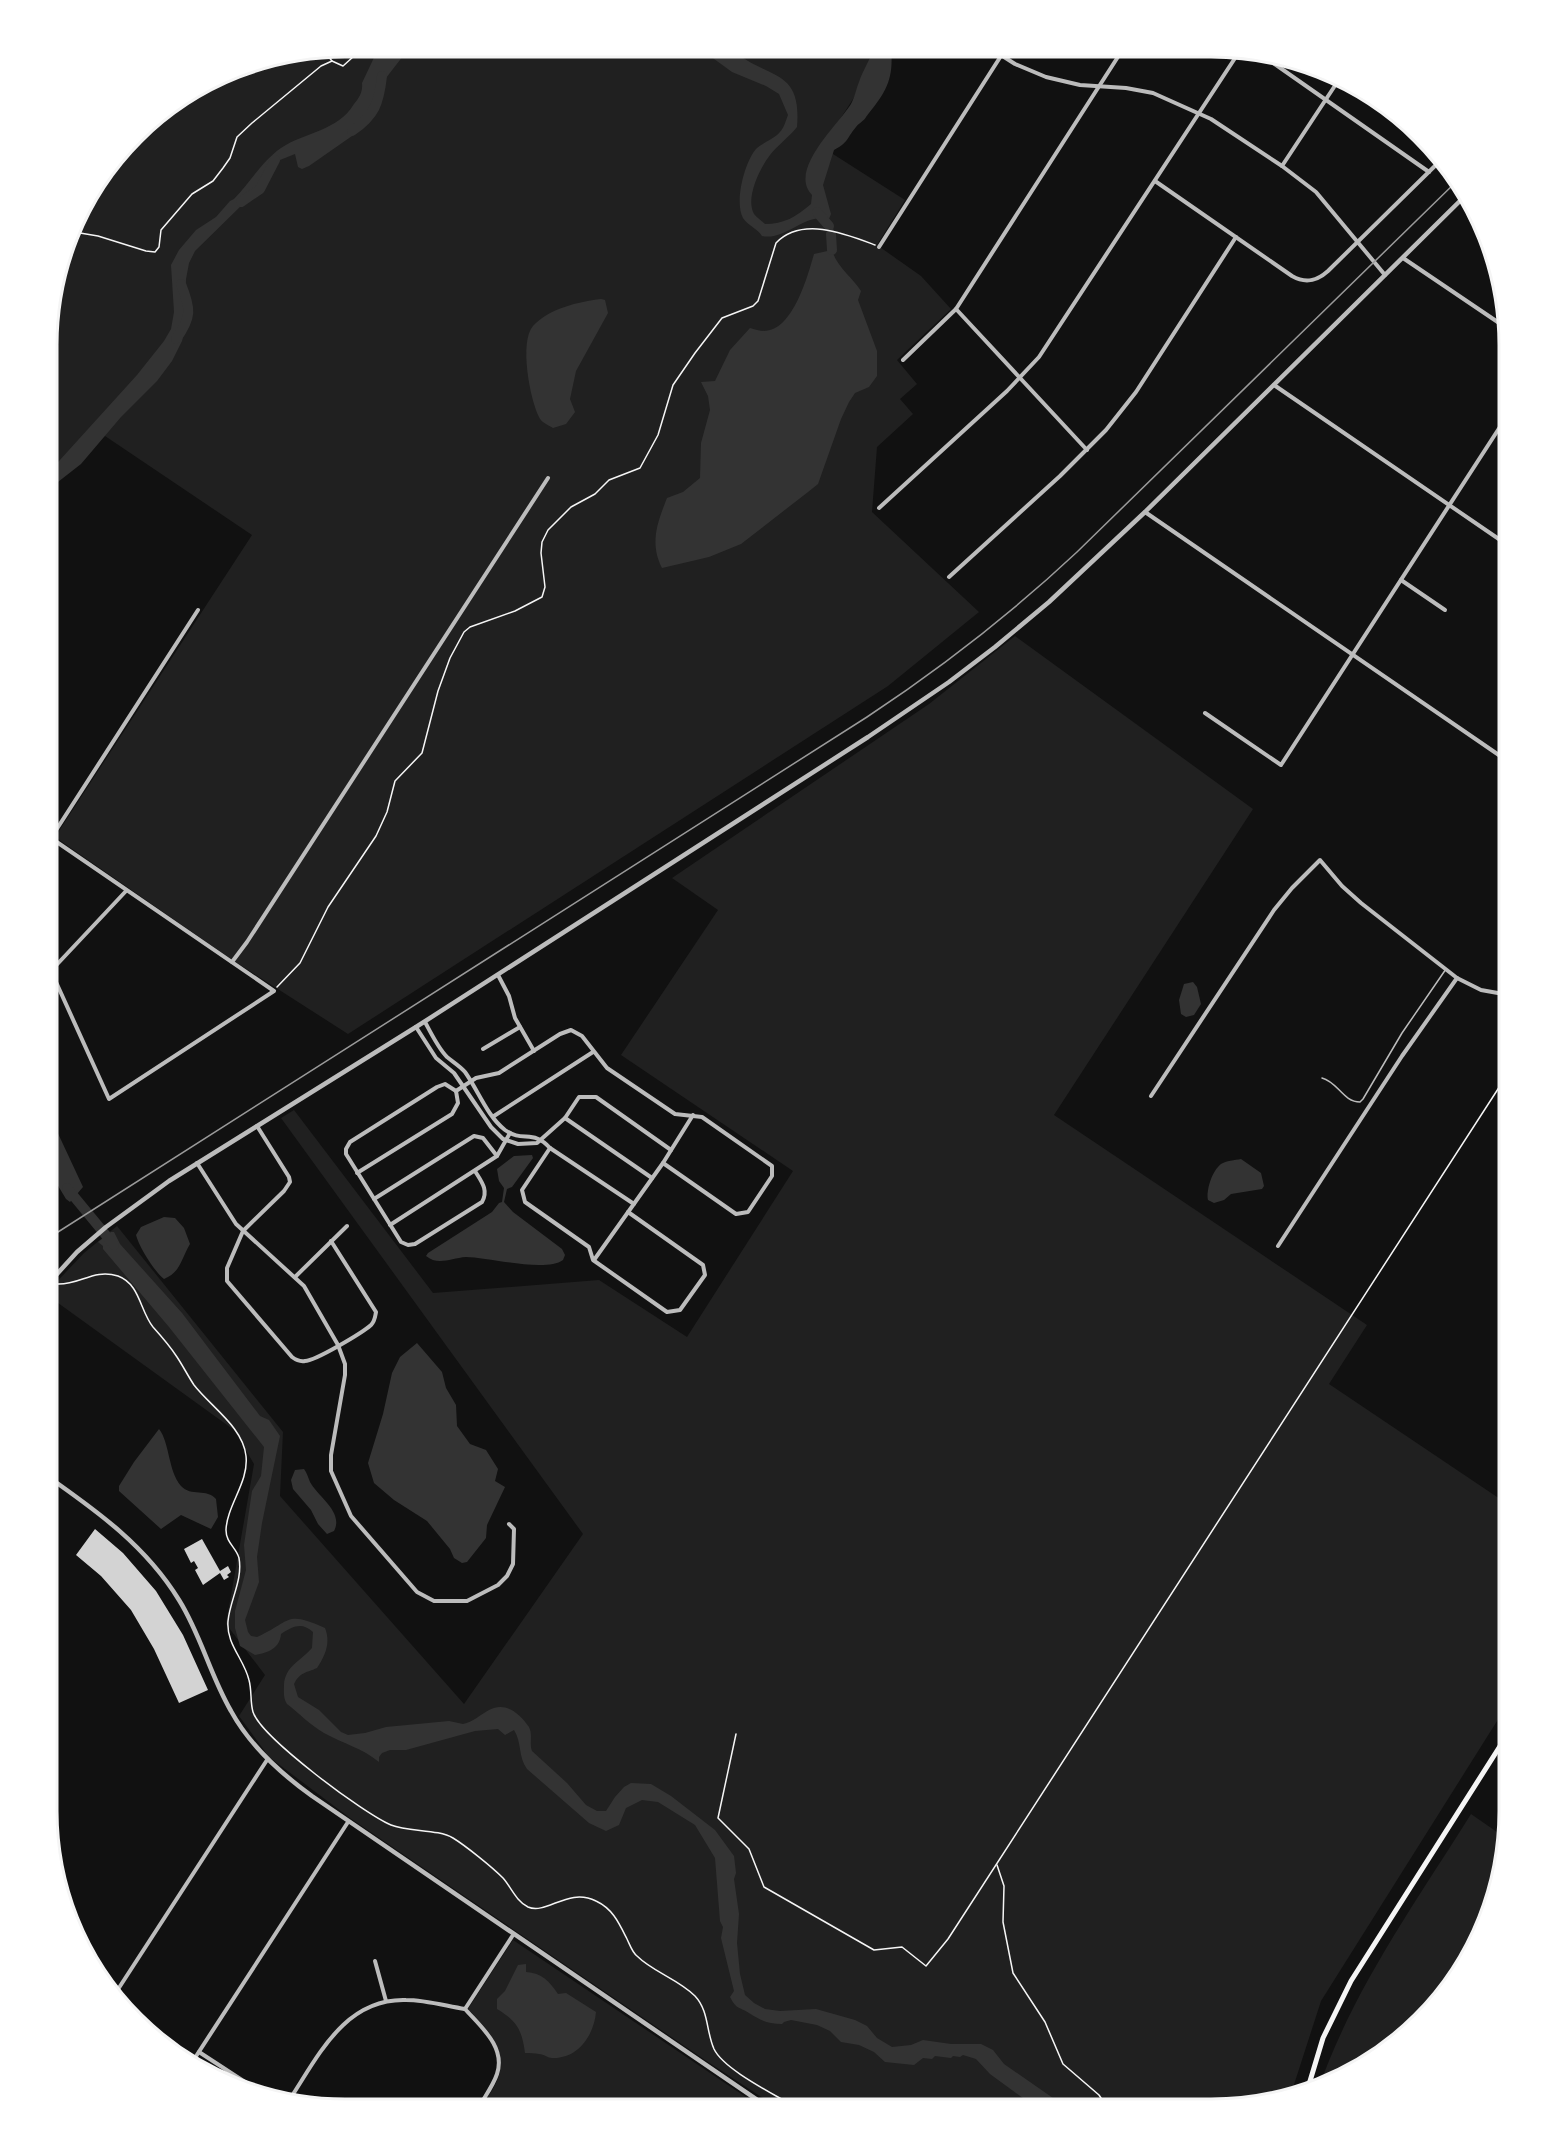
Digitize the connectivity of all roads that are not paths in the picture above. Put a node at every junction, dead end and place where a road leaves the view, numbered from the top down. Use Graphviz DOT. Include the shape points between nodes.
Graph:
graph roads {
  1 [pos="1000,57"];
  2 [pos="1003,57"];
  3 [pos="1118,57"];
  4 [pos="1235,58"];
  5 [pos="1277,65"];
  6 [pos="1099,86"];
  7 [pos="1335,86"];
  8 [pos="1326,99"];
  9 [pos="1199,113"];
  10 [pos="1282,166"];
  11 [pos="1435,166"];
  12 [pos="1429,172"];
  13 [pos="1155,181"];
  14 [pos="1460,201"];
  15 [pos="1236,237"];
  16 [pos="1356,243"];
  17 [pos="879,247"];
  18 [pos="1403,258"];
  19 [pos="1385,275"];
  20 [pos="956,309"];
  21 [pos="1498,322"];
  22 [pos="903,360"];
  23 [pos="1020,377"];
  24 [pos="1274,385"];
  25 [pos="1499,429"];
  26 [pos="1087,450"];
  27 [pos="548,478"];
  28 [pos="1450,505"];
  29 [pos="879,508"];
  30 [pos="1144,512"];
  31 [pos="1499,539"];
  32 [pos="949,577"];
  33 [pos="1401,580"];
  34 [pos="198,610"];
  35 [pos="1445,610"];
  36 [pos="1353,655"];
  37 [pos="1205,712"];
  38 [pos="1499,755"];
  39 [pos="57,825"];
  40 [pos="57,843"];
  41 [pos="126,891"];
  42 [pos="232,962"];
  43 [pos="57,964"];
  44 [pos="1446,969"];
  45 [pos="498,975"];
  46 [pos="1457,978"];
  47 [pos="57,989"];
  48 [pos="1499,993"];
  49 [pos="425,1022"];
  50 [pos="416,1027"];
  51 [pos="519,1027"];
  52 [pos="483,1048"];
  53 [pos="534,1051"];
  54 [pos="593,1052"];
  55 [pos="1322,1078"];
  56 [pos="471,1081"];
  57 [pos="464,1086"];
  58 [pos="456,1091"];
  59 [pos="1151,1096"];
  60 [pos="693,1115"];
  61 [pos="494,1116"];
  62 [pos="565,1118"];
  63 [pos="257,1126"];
  64 [pos="510,1133"];
  65 [pos="542,1139"];
  66 [pos="507,1141"];
  67 [pos="550,1148"];
  68 [pos="671,1150"];
  69 [pos="497,1156"];
  70 [pos="197,1163"];
  71 [pos="663,1163"];
  72 [pos="475,1171"];
  73 [pos="357,1173"];
  74 [pos="652,1178"];
  75 [pos="374,1199"];
  76 [pos="634,1204"];
  77 [pos="628,1212"];
  78 [pos="390,1225"];
  79 [pos="347,1226"];
  80 [pos="243,1231"];
  81 [pos="331,1241"];
  82 [pos="1278,1246"];
  83 [pos="593,1260"];
  84 [pos="57,1274"];
  85 [pos="295,1277"];
  86 [pos="338,1345"];
  87 [pos="57,1484"];
  88 [pos="509,1524"];
  89 [pos="1499,1748"];
  90 [pos="267,1760"];
  91 [pos="348,1822"];
  92 [pos="513,1935"];
  93 [pos="375,1961"];
  94 [pos="119,1988"];
  95 [pos="386,2001"];
  96 [pos="465,2009"];
  97 [pos="199,2052"];
  98 [pos="196,2057"];
  99 [pos="241,2079"];
  100 [pos="1310,2081"];
  101 [pos="293,2094"];
  102 [pos="484,2099"];
  103 [pos="756,2099"];
  1 -- 17 [label="street"];
  2 -- 6 [label="street" via="1046,77"];
  3 -- 6 [label="street"];
  4 -- 9 [label="street"];
  5 -- 8 [label="street"];
  6 -- 9 [label="street" via="1153,93"];
  6 -- 20 [label="street"];
  7 -- 8 [label="street"];
  8 -- 10 [label="street"];
  8 -- 12 [label="street"];
  9 -- 10 [label="street"];
  9 -- 13 [label="street"];
  10 -- 16 [label="street" via="1324,200"];
  11 -- 12 [label="street"];
  12 -- 16 [label="street"];
  13 -- 15 [label="street"];
  13 -- 23 [label="street" via="1049,345"];
  14 -- 18 [label="street"];
  15 -- 16 [label="street" via="1292,276 1309,282 1324,275"];
  15 -- 26 [label="street" via="1136,392"];
  16 -- 19 [label="street"];
  18 -- 19 [label="street"];
  18 -- 21 [label="street"];
  19 -- 24 [label="street"];
  20 -- 22 [label="street"];
  20 -- 23 [label="street"];
  23 -- 26 [label="street"];
  23 -- 29 [label="street"];
  24 -- 28 [label="street"];
  24 -- 30 [label="street"];
  25 -- 28 [label="street"];
  26 -- 32 [label="street"];
  27 -- 42 [label="street"];
  28 -- 31 [label="street"];
  28 -- 33 [label="street"];
  30 -- 36 [label="street"];
  30 -- 45 [label="street" via="1032,617 949,682"];
  33 -- 35 [label="street"];
  33 -- 36 [label="street"];
  34 -- 39 [label="street"];
  36 -- 37 [label="street" via="1281,765"];
  36 -- 38 [label="street"];
  40 -- 41 [label="street"];
  41 -- 42 [label="street"];
  41 -- 43 [label="street"];
  42 -- 47 [label="street" via="274,991 109,1099"];
  44 -- 46 [label="street"];
  44 -- 55 [label="lane" via="1360,1102 1352,1101"];
  44 -- 59 [label="street" via="1361,903 1320,860 1274,910"];
  45 -- 49 [label="street"];
  45 -- 51 [label="street" via="510,996"];
  46 -- 48 [label="street" via="1481,990"];
  46 -- 82 [label="street"];
  49 -- 50 [label="street"];
  49 -- 56 [label="street" via="442,1051"];
  50 -- 57 [label="street" via="435,1058"];
  50 -- 63 [label="street"];
  51 -- 52 [label="street"];
  51 -- 53 [label="street"];
  53 -- 54 [label="street" via="572,1030 582,1036"];
  53 -- 56 [label="street" via="499,1073"];
  54 -- 60 [label="street" via="607,1068 675,1114"];
  54 -- 61 [label="street"];
  56 -- 57 [label="street"];
  56 -- 61 [label="street"];
  57 -- 58 [label="street"];
  57 -- 66 [label="street" via="491,1127"];
  58 -- 73 [label="street" via="459,1099 452,1113"];
  58 -- 73 [label="street" via="445,1084 437,1086 350,1142 346,1154"];
  60 -- 68 [label="street"];
  60 -- 71 [label="street" via="772,1166 772,1176 748,1212 736,1214"];
  61 -- 64 [label="street"];
  62 -- 65 [label="street"];
  62 -- 68 [label="street" via="579,1097 597,1097"];
  62 -- 74 [label="street"];
  63 -- 70 [label="street"];
  63 -- 80 [label="street" via="290,1182"];
  64 -- 65 [label="street"];
  64 -- 66 [label="street"];
  65 -- 66 [label="street" via="525,1144"];
  65 -- 67 [label="street"];
  66 -- 69 [label="street"];
  67 -- 76 [label="street"];
  67 -- 83 [label="street" via="522,1190 525,1202 589,1247"];
  68 -- 71 [label="street"];
  69 -- 72 [label="street"];
  69 -- 75 [label="street" via="483,1138 474,1136"];
  70 -- 80 [label="street"];
  70 -- 84 [label="street" via="106,1227"];
  71 -- 74 [label="street"];
  72 -- 78 [label="street"];
  72 -- 78 [label="street" via="485,1188 479,1204 412,1245 401,1242"];
  73 -- 75 [label="street"];
  74 -- 76 [label="street"];
  75 -- 78 [label="street"];
  76 -- 77 [label="street"];
  77 -- 83 [label="street"];
  77 -- 83 [label="street" via="703,1265 705,1275 680,1310 667,1312"];
  79 -- 81 [label="street"];
  80 -- 85 [label="street"];
  80 -- 86 [label="street" via="227,1268 227,1281 297,1360 308,1361"];
  81 -- 85 [label="street"];
  81 -- 86 [label="street" via="376,1312 371,1325"];
  85 -- 86 [label="street"];
  86 -- 88 [label="street" via="345,1375 331,1471 351,1516 413,1588 429,1599 459,1601 478,1597 498,1585 513,1564 514,1529"];
  87 -- 90 [label="street" via="119,1530 161,1574 194,1627 231,1712"];
  89 -- 100 [label="main road" via="1351,1982 1323,2038"];
  90 -- 91 [label="street"];
  90 -- 94 [label="street"];
  91 -- 92 [label="street"];
  91 -- 97 [label="street"];
  92 -- 96 [label="street"];
  92 -- 103 [label="street"];
  93 -- 95 [label="street"];
  95 -- 96 [label="street" via="414,2000"];
  95 -- 101 [label="street" via="360,2010 337,2029"];
  96 -- 102 [label="street" via="492,2040 498,2054 497,2074"];
  97 -- 98 [label="street"];
  97 -- 99 [label="street"];
}
